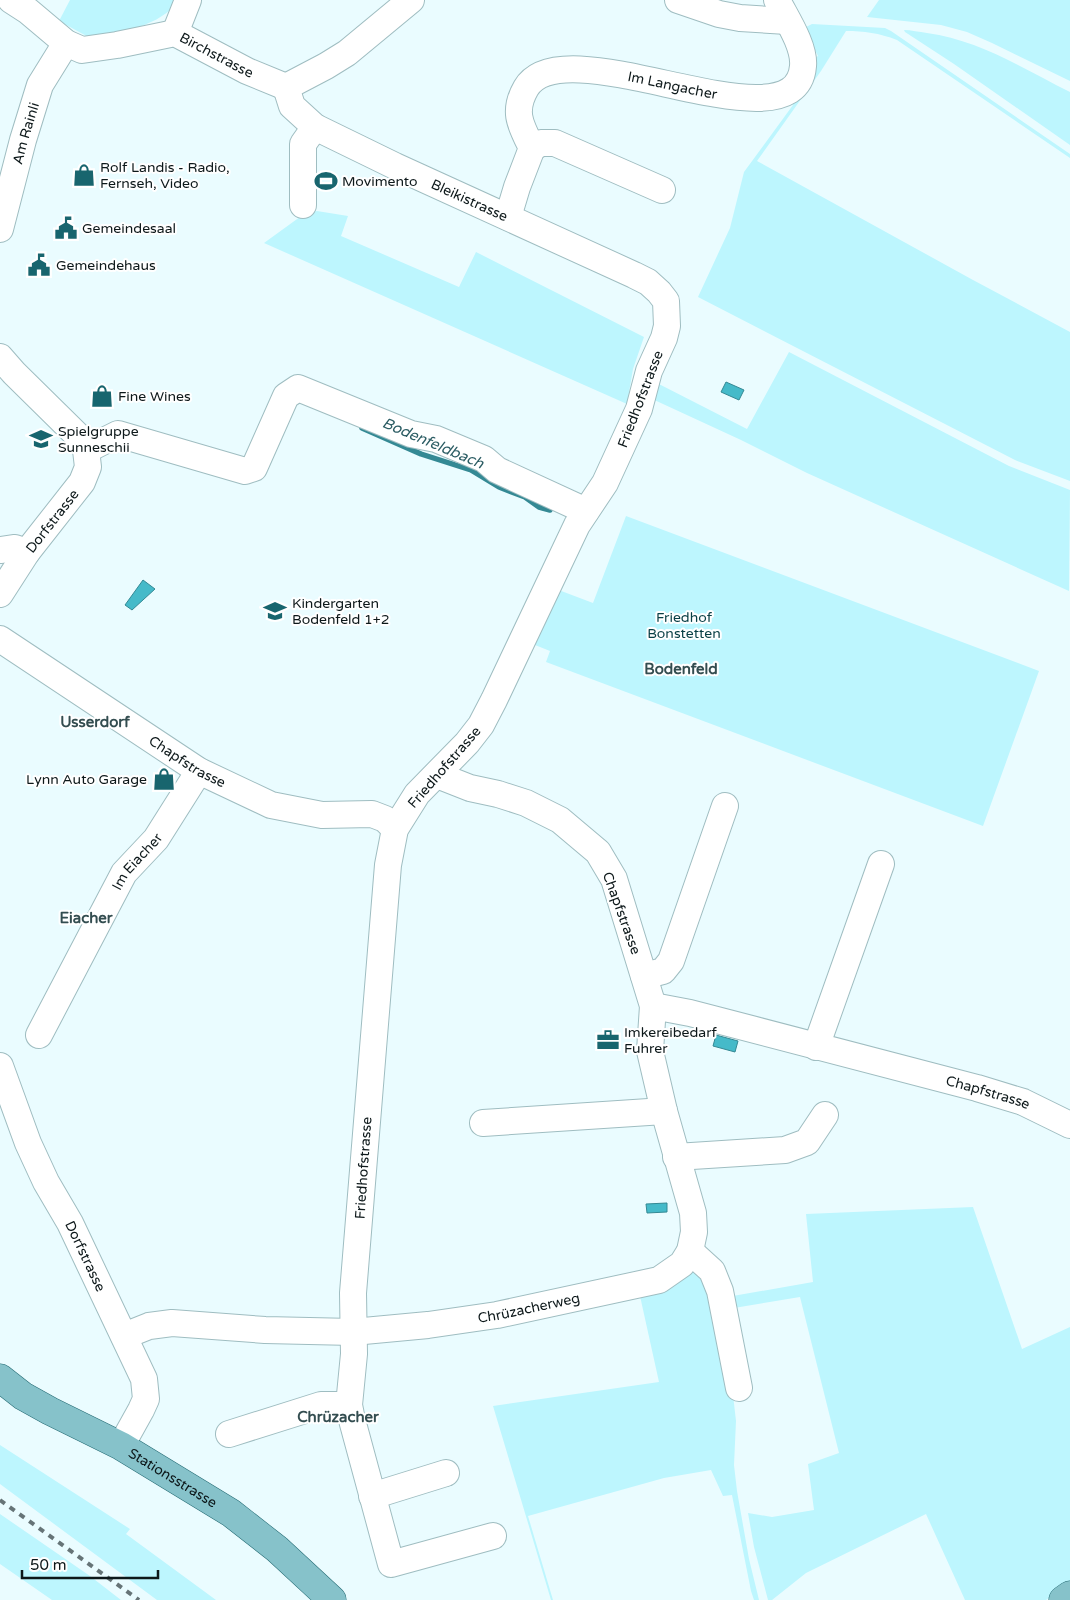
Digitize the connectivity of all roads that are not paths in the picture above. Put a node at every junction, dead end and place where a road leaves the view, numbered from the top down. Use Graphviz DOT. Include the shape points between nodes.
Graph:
graph roads {
  1 [pos="11,0"];
  2 [pos="188,0"];
  3 [pos="411,0"];
  4 [pos="678,0"];
  5 [pos="782,10"];
  6 [pos="175,33"];
  7 [pos="66,43"];
  8 [pos="286,88"];
  9 [pos="315,127"];
  10 [pos="532,148"];
  11 [pos="662,190"];
  12 [pos="303,205"];
  13 [pos="508,217"];
  14 [pos="0,229"];
  15 [pos="666,300"];
  16 [pos="0,357"];
  17 [pos="86,450"];
  18 [pos="586,511"];
  19 [pos="0,550"];
  20 [pos="27,552"];
  21 [pos="4,578"];
  22 [pos="0,639"];
  23 [pos="199,771"];
  24 [pos="437,776"];
  25 [pos="725,806"];
  26 [pos="395,829"];
  27 [pos="882,864"];
  28 [pos="644,976"];
  29 [pos="653,1006"];
  30 [pos="40,1035"];
  31 [pos="816,1047"];
  32 [pos="0,1066"];
  33 [pos="664,1110"];
  34 [pos="825,1115"];
  35 [pos="482,1123"];
  36 [pos="1070,1125"];
  37 [pos="676,1157"];
  38 [pos="690,1251"];
  39 [pos="353,1332"];
  40 [pos="124,1336"];
  41 [pos="0,1378"];
  42 [pos="739,1388"];
  43 [pos="349,1405"];
  44 [pos="229,1434"];
  45 [pos="121,1446"];
  46 [pos="446,1473"];
  47 [pos="372,1496"];
  48 [pos="494,1536"];
  49 [pos="1070,1595"];
  50 [pos="332,1600"];
  51 [pos="1063,1600"];
  1 -- 7 [label="street, Birchstrasse"];
  2 -- 6 [label="street"];
  3 -- 8 [label="street" via="347,53"];
  4 -- 5 [label="street" via="740,18"];
  5 -- 10 [label="street, Im Langacher" via="802,52 804,65 797,84 783,95 765,98 729,96 626,75 578,69 545,72 528,84 518,105 521,126"];
  6 -- 7 [label="street, Birchstrasse" via="82,50"];
  6 -- 8 [label="street, Birchstrasse"];
  7 -- 14 [label="street, Am Rainli" via="40,85"];
  8 -- 9 [label="street, Bleikistrasse" via="292,106"];
  9 -- 12 [label="street" via="303,144"];
  9 -- 13 [label="street, Bleikistrasse"];
  10 -- 11 [label="street" via="541,143 555,143"];
  10 -- 13 [label="street"];
  13 -- 15 [label="street, Bleikistrasse" via="643,280"];
  15 -- 18 [label="street, Friedhofstrasse" via="667,326 648,371 639,409 605,483"];
  16 -- 17 [label="street" via="73,430"];
  17 -- 18 [label="street" via="118,434 245,471 254,468 286,396 298,388 411,434 436,439 484,459 497,470"];
  17 -- 20 [label="street, Dorfstrasse" via="88,466 82,482"];
  18 -- 24 [label="street, Friedhofstrasse" via="481,725"];
  19 -- 20 [label="street" via="15,548"];
  20 -- 21 [label="street, Dorfstrasse"];
  22 -- 23 [label="street, Chapfstrasse"];
  23 -- 26 [label="street, Chapfstrasse" via="271,805 322,815 372,814 385,819"];
  23 -- 30 [label="street, Im Eiacher" via="156,839 124,873"];
  24 -- 26 [label="street, Friedhofstrasse" via="417,794"];
  24 -- 28 [label="street, Chapfstrasse" via="539,809 560,820 598,852 614,879"];
  25 -- 28 [label="street" via="671,961 663,971"];
  26 -- 39 [label="street, Friedhofstrasse" via="388,865 377,989 353,1293"];
  27 -- 31 [label="street"];
  28 -- 29 [label="street, Chapfstrasse"];
  29 -- 31 [label="street, Chapfstrasse"];
  29 -- 33 [label="street" via="650,1051"];
  31 -- 36 [label="street, Chapfstrasse" via="1023,1102"];
  32 -- 40 [label="street, Dorfstrasse" via="28,1143"];
  33 -- 35 [label="street"];
  33 -- 37 [label="street"];
  34 -- 37 [label="street" via="807,1142 785,1150"];
  37 -- 38 [label="street" via="693,1212 694,1232"];
  38 -- 39 [label="street, Chrüzacherweg" via="682,1264 659,1280 497,1316"];
  38 -- 42 [label="street" via="712,1272 720,1291"];
  39 -- 40 [label="street, Chrüzacherweg" via="172,1323 149,1326"];
  39 -- 43 [label="street"];
  40 -- 45 [label="street, Dorfstrasse" via="144,1379 146,1399"];
  41 -- 45 [label="main road, Stationsstrasse" via="50,1412"];
  43 -- 44 [label="street" via="321,1405"];
  43 -- 47 [label="street"];
  45 -- 50 [label="main road, Stationsstrasse" via="231,1513 277,1549"];
  46 -- 47 [label="street"];
  47 -- 48 [label="street" via="392,1564"];
  49 -- 51 [label="main road"];
}
